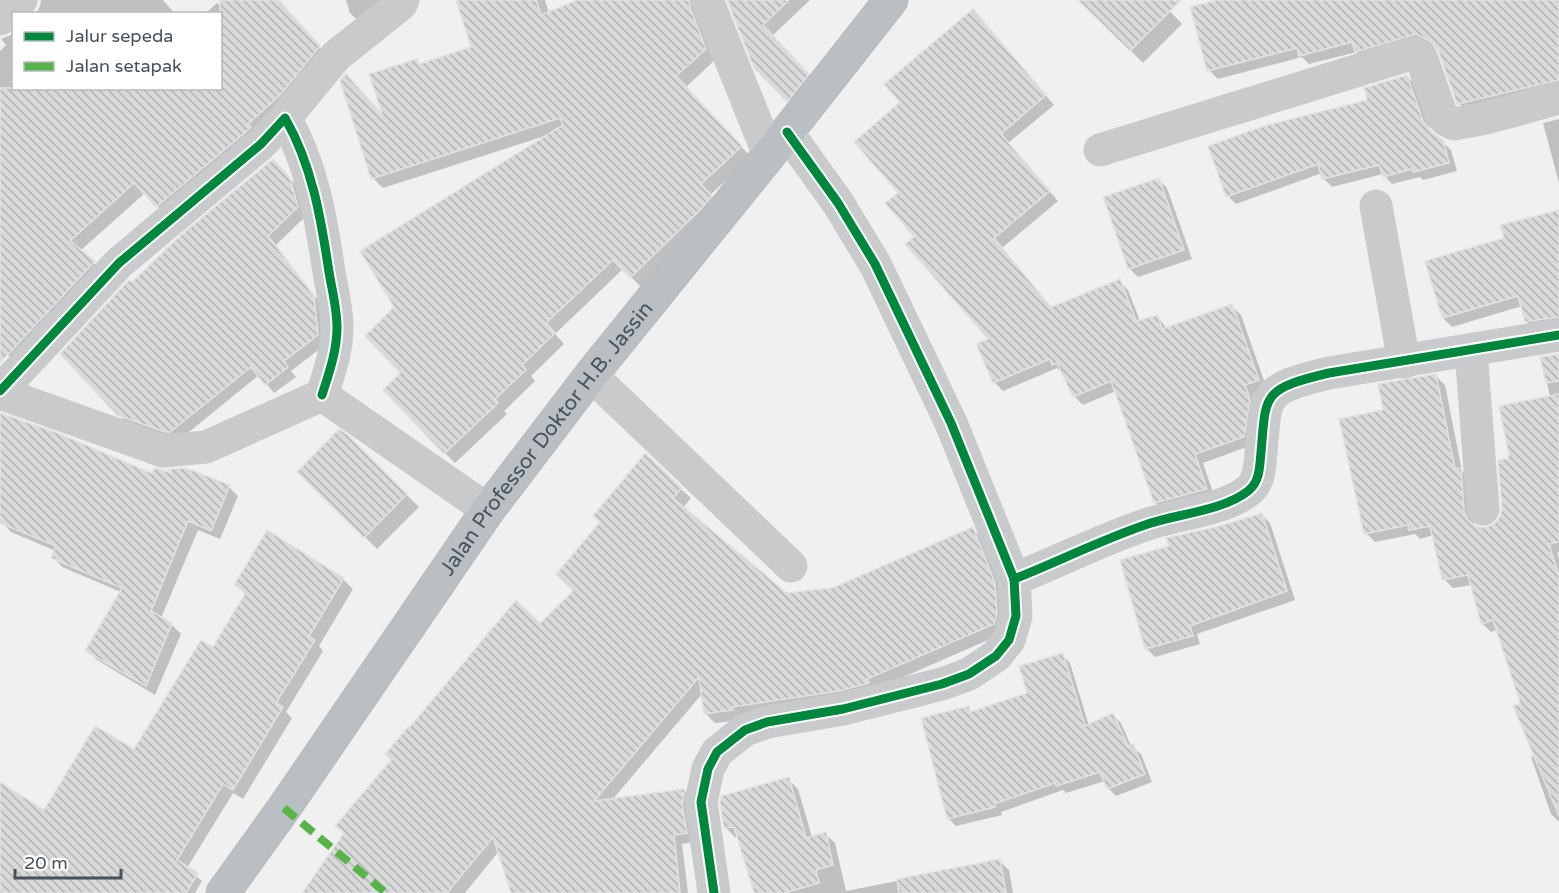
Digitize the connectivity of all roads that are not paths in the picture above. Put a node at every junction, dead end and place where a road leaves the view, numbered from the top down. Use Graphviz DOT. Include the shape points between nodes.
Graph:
graph roads {
  1 [pos="21,0"];
  2 [pos="403,0"];
  3 [pos="707,0"];
  4 [pos="891,0"];
  5 [pos="0,20"];
  6 [pos="1559,98"];
  7 [pos="285,118"];
  8 [pos="778,143"];
  9 [pos="1100,150"];
  10 [pos="1376,206"];
  11 [pos="1559,335"];
  12 [pos="1471,350"];
  13 [pos="1404,362"];
  14 [pos="591,375"];
  15 [pos="0,392"];
  16 [pos="322,395"];
  17 [pos="1484,509"];
  18 [pos="488,510"];
  19 [pos="791,566"];
  20 [pos="1014,579"];
  21 [pos="223,893"];
  22 [pos="714,893"];
  1 -- 5 [label="street"];
  2 -- 7 [label="street" via="336,56"];
  3 -- 8 [label="street"];
  4 -- 8 [label="highway, Jalan Professor Doktor H.B. Jassin"];
  6 -- 9 [label="street" via="1454,124 1441,114 1421,57 1414,53"];
  7 -- 15 [label="street" via="261,144 119,263"];
  7 -- 16 [label="street" via="297,139 318,203 333,296 337,327 334,356"];
  8 -- 14 [label="highway, Jalan Professor Doktor H.B. Jassin"];
  8 -- 20 [label="street" via="838,203 875,264 951,423"];
  10 -- 13 [label="street"];
  11 -- 12 [label="street"];
  12 -- 13 [label="street"];
  12 -- 17 [label="street"];
  13 -- 20 [label="street" via="1329,373 1294,381 1279,389 1265,407 1259,476 1236,500 1145,525"];
  14 -- 18 [label="highway, Jalan Professor Doktor H.B. Jassin"];
  14 -- 19 [label="street"];
  15 -- 16 [label="street" via="163,452 206,447"];
  16 -- 18 [label="street"];
  18 -- 21 [label="highway, Jalan Professor Doktor H.B. Jassin"];
  20 -- 22 [label="street" via="1016,616 1009,640 996,656 969,674 843,709 767,722 745,730 717,752 708,769 701,802"];
}
